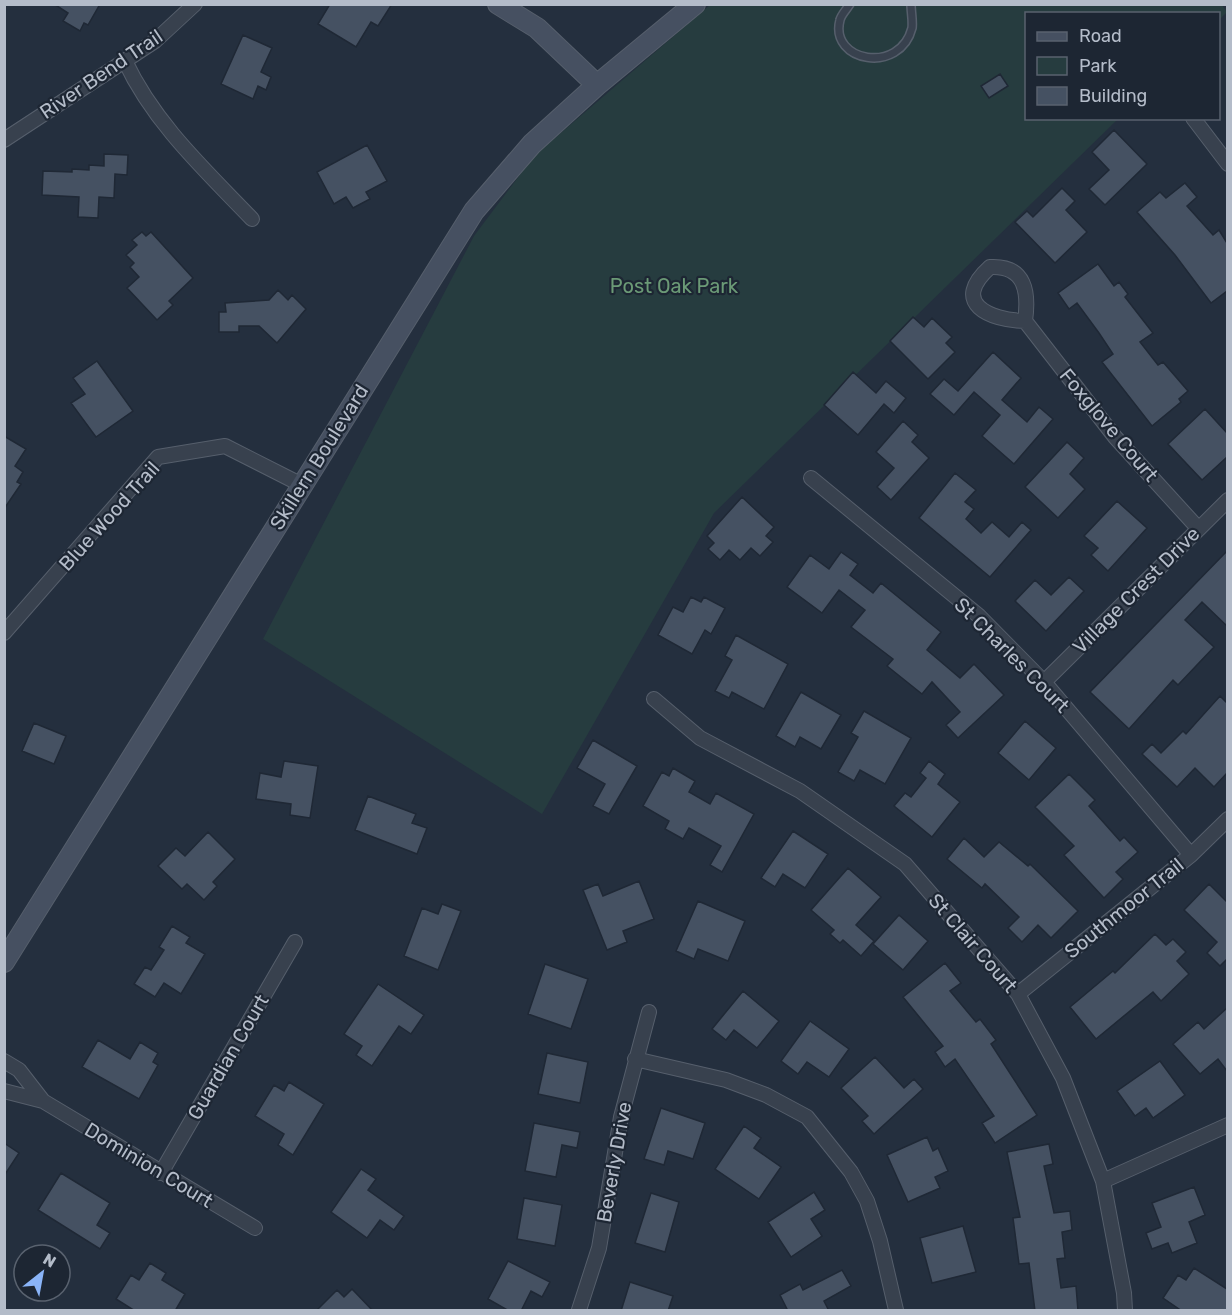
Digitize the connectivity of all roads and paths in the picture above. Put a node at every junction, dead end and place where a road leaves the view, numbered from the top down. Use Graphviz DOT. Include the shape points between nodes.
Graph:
graph roads {
  1 [pos="195,4"];
  2 [pos="498,4"];
  3 [pos="695,4"];
  4 [pos="850,4"];
  5 [pos="911,4"];
  6 [pos="125,61"];
  7 [pos="597,86"];
  8 [pos="1194,120"];
  9 [pos="4,140"];
  10 [pos="1227,164"];
  11 [pos="252,219"];
  12 [pos="1025,321"];
  13 [pos="811,478"];
  14 [pos="302,485"];
  15 [pos="1227,500"];
  16 [pos="1197,527"];
  17 [pos="4,633"];
  18 [pos="1044,682"];
  19 [pos="654,699"];
  20 [pos="1227,819"];
  21 [pos="1191,855"];
  22 [pos="295,942"];
  23 [pos="4,962"];
  24 [pos="1018,994"];
  25 [pos="649,1012"];
  26 [pos="635,1059"];
  27 [pos="4,1061"];
  28 [pos="4,1091"];
  29 [pos="43,1101"];
  30 [pos="1227,1125"];
  31 [pos="161,1173"];
  32 [pos="1103,1181"];
  33 [pos="255,1228"];
  34 [pos="579,1311"];
  35 [pos="896,1311"];
  36 [pos="1125,1311"];
  1 -- 6 [label="street, River Bend Trail" via="156,41"];
  2 -- 7 [label="street" via="537,28"];
  3 -- 7 [label="street, Skillern Boulevard"];
  4 -- 5 [label="lane" via="840,20 840,35 849,49 864,58 881,59 902,48 912,27"];
  6 -- 9 [label="street, River Bend Trail"];
  6 -- 11 [label="street" via="171,134"];
  7 -- 14 [label="street, Skillern Boulevard" via="532,144 474,211"];
  8 -- 10 [label="street"];
  12 -- 12 [label="street" via="1028,300 1024,283 1013,271 990,267 975,284 978,306 987,315"];
  12 -- 16 [label="street, Foxglove Court" via="1114,437"];
  13 -- 18 [label="street, St Charles Court" via="979,616"];
  14 -- 17 [label="street, Blue Wood Trail" via="225,446 158,457"];
  14 -- 23 [label="street, Skillern Boulevard"];
  15 -- 16 [label="street, Village Crest Drive"];
  16 -- 18 [label="street, Village Crest Drive"];
  18 -- 21 [label="street, St Charles Court"];
  19 -- 24 [label="street, St Clair Court" via="700,738 800,791 905,864"];
  20 -- 21 [label="street, Southmoor Trail"];
  21 -- 24 [label="street, Southmoor Trail"];
  22 -- 31 [label="street, Guardian Court"];
  24 -- 32 [label="street, St Clair Court" via="1063,1078"];
  25 -- 26 [label="street, Beverly Drive"];
  26 -- 34 [label="street, Beverly Drive" via="599,1248"];
  26 -- 35 [label="street" via="726,1080 807,1117 851,1172 867,1201"];
  27 -- 29 [label="street, Dominion Court" via="19,1070"];
  28 -- 29 [label="street, Dominion Court"];
  29 -- 31 [label="street, Dominion Court"];
  30 -- 32 [label="street"];
  31 -- 33 [label="street, Dominion Court"];
  32 -- 36 [label="street, St Clair Court"];
}
